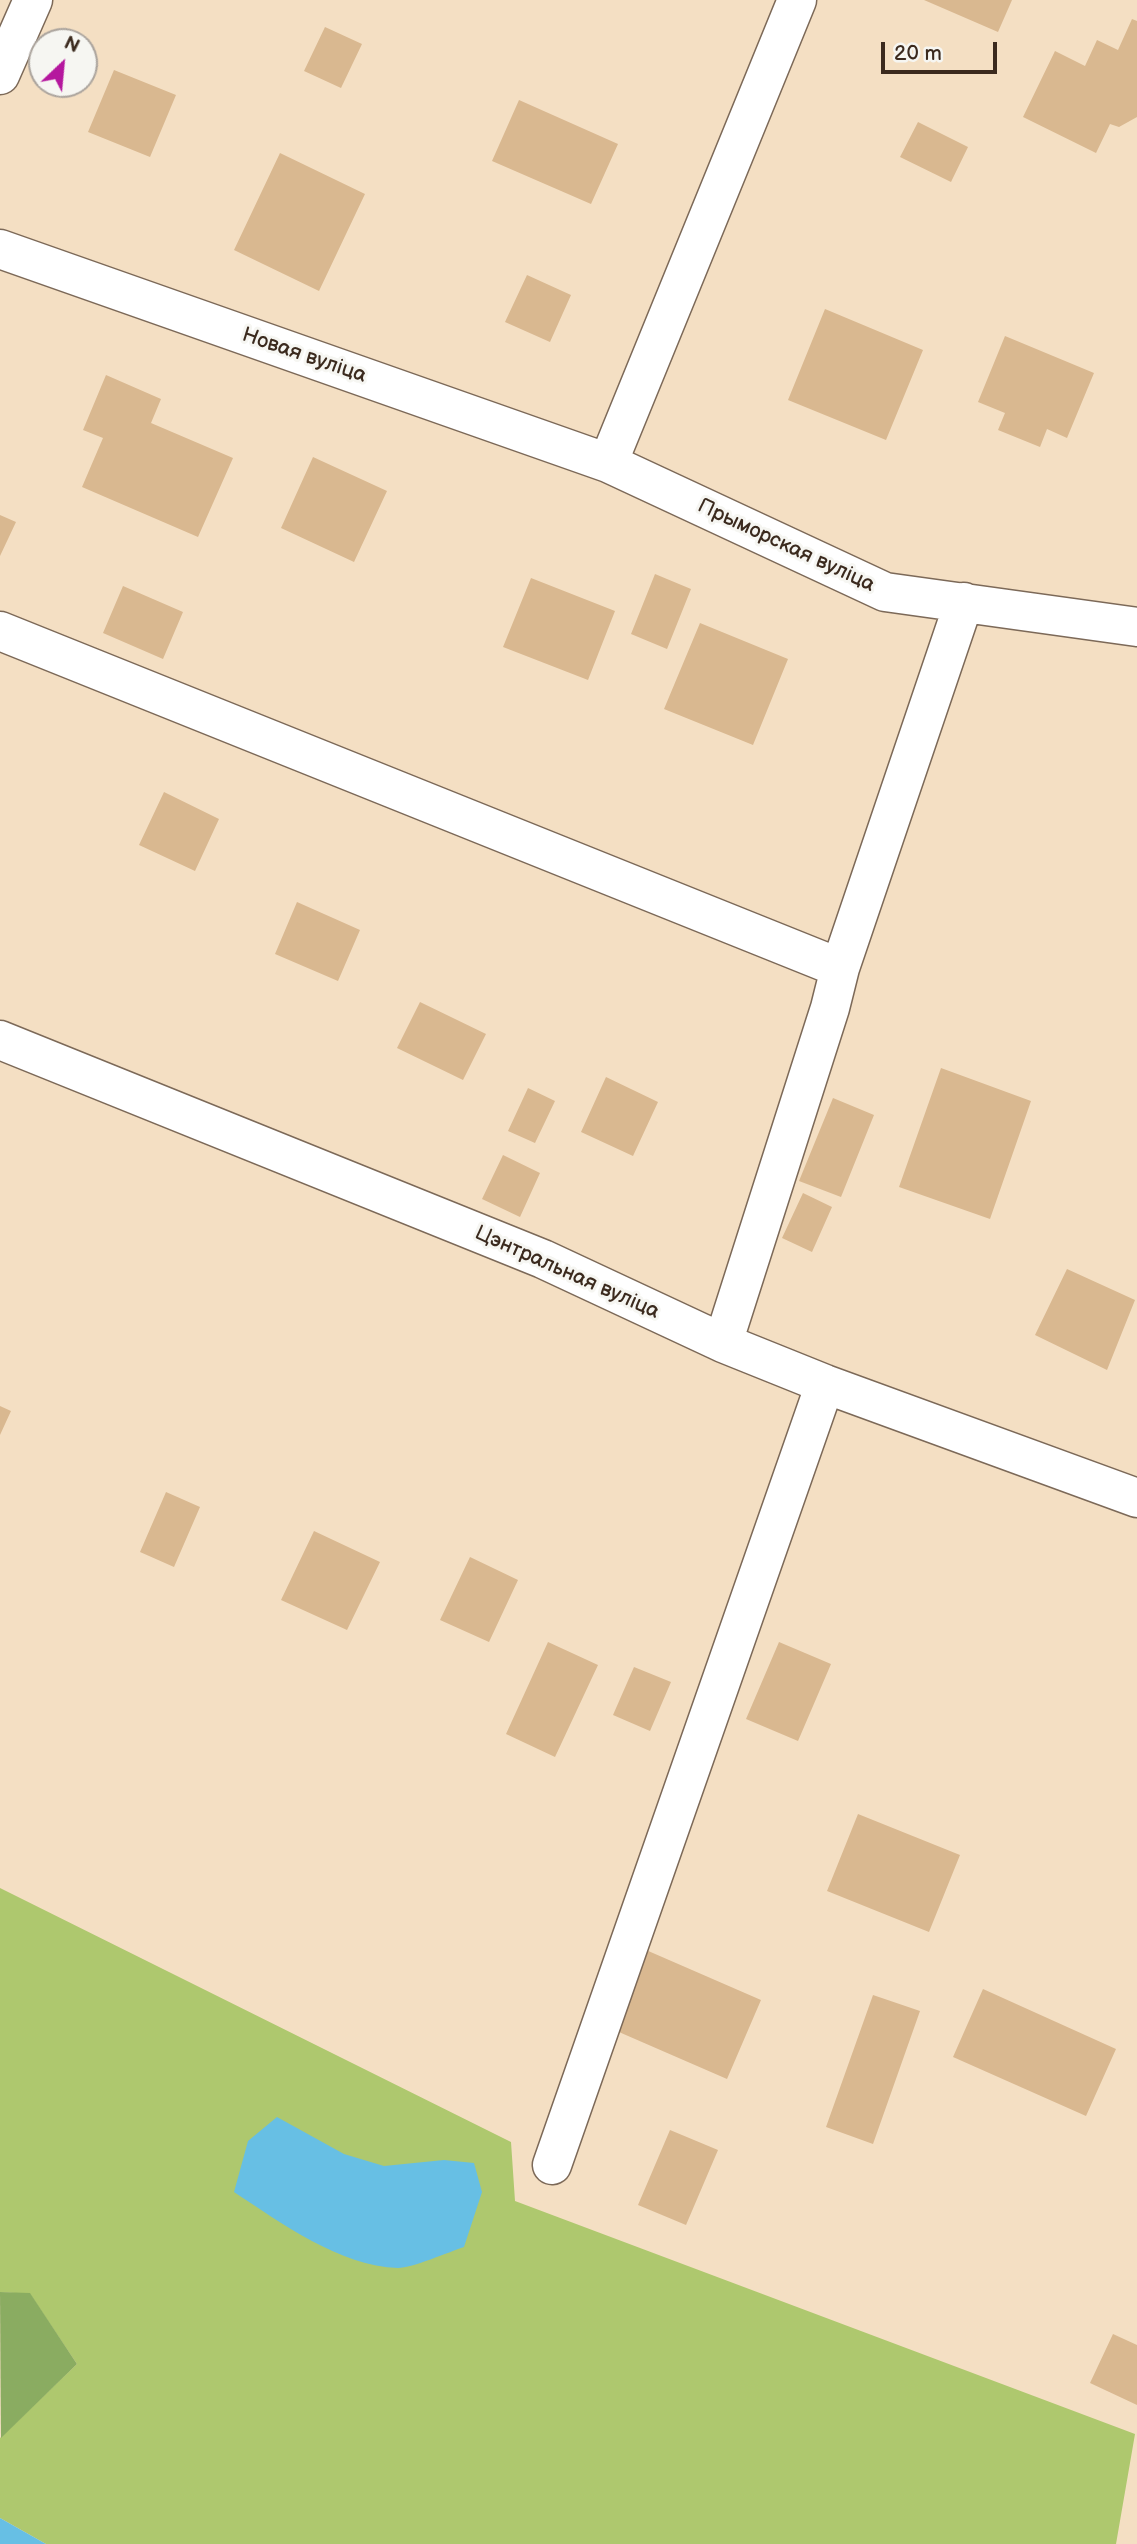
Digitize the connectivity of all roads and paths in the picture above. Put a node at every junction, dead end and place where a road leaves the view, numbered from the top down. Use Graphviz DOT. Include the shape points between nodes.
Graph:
graph roads {
  1 [pos="33,0"];
  2 [pos="797,0"];
  3 [pos="0,75"];
  4 [pos="0,248"];
  5 [pos="608,463"];
  6 [pos="964,602"];
  7 [pos="1137,626"];
  8 [pos="0,631"];
  9 [pos="840,968"];
  10 [pos="0,1040"];
  11 [pos="723,1343"];
  12 [pos="825,1384"];
  13 [pos="1137,1499"];
  14 [pos="552,2165"];
  1 -- 3 [label="street"];
  2 -- 5 [label="street"];
  4 -- 5 [label="street, Новая вуліца"];
  5 -- 6 [label="street, Прыморская вуліца" via="885,592"];
  6 -- 7 [label="street, Прыморская вуліца"];
  6 -- 9 [label="street"];
  8 -- 9 [label="street"];
  9 -- 11 [label="street"];
  10 -- 11 [label="street, Цэнтральная вуліца" via="543,1259"];
  11 -- 12 [label="street, Цэнтральная вуліца"];
  12 -- 13 [label="street, Цэнтральная вуліца"];
  12 -- 14 [label="street"];
}
